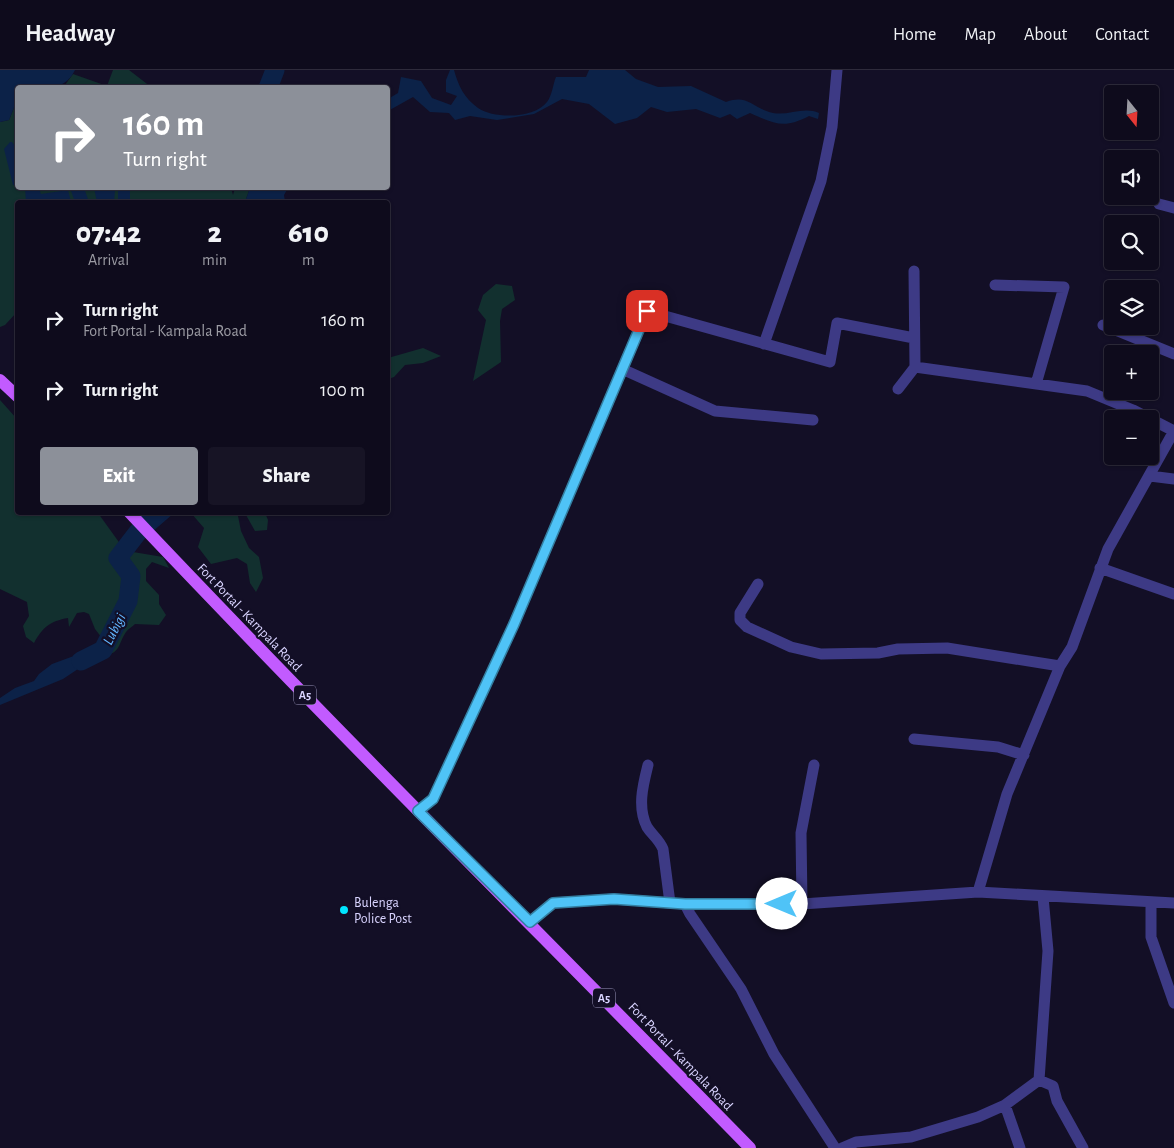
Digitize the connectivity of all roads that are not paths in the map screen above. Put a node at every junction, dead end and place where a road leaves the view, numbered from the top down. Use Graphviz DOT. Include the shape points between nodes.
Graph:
graph roads {
  1 [pos="837,70"];
  2 [pos="1159,204"];
  3 [pos="1174,208"];
  4 [pos="914,272"];
  5 [pos="996,285"];
  6 [pos="1103,325"];
  7 [pos="914,338"];
  8 [pos="764,344"];
  9 [pos="1174,354"];
  10 [pos="915,367"];
  11 [pos="622,369"];
  12 [pos="0,380"];
  13 [pos="1036,384"];
  14 [pos="898,389"];
  15 [pos="15,394"];
  16 [pos="812,420"];
  17 [pos="1174,431"];
  18 [pos="1150,476"];
  19 [pos="1174,478"];
  20 [pos="131,515"];
  21 [pos="1100,568"];
  22 [pos="758,584"];
  23 [pos="1174,594"];
  24 [pos="1060,666"];
  25 [pos="914,739"];
  26 [pos="1024,755"];
  27 [pos="648,765"];
  28 [pos="814,765"];
  29 [pos="418,811"];
  30 [pos="978,892"];
  31 [pos="1043,897"];
  32 [pos="1151,902"];
  33 [pos="670,903"];
  34 [pos="1174,903"];
  35 [pos="685,904"];
  36 [pos="802,904"];
  37 [pos="530,922"];
  38 [pos="1174,1003"];
  39 [pos="1039,1080"];
  40 [pos="1005,1105"];
  41 [pos="750,1148"];
  42 [pos="836,1148"];
  43 [pos="842,1148"];
  44 [pos="1020,1148"];
  45 [pos="1083,1148"];
  1 -- 8 [label="street" via="832,127 821,181"];
  2 -- 3 [label="street"];
  4 -- 7 [label="street"];
  5 -- 13 [label="street" via="1064,287"];
  6 -- 9 [label="street"];
  7 -- 8 [label="street" via="837,323 830,362"];
  7 -- 10 [label="street"];
  8 -- 11 [label="street" via="647,311"];
  10 -- 13 [label="street"];
  10 -- 14 [label="street"];
  11 -- 16 [label="street" via="715,411"];
  11 -- 29 [label="street" via="514,624 433,799"];
  12 -- 15 [label="main road"];
  13 -- 17 [label="street" via="1087,391"];
  17 -- 18 [label="street"];
  18 -- 19 [label="street"];
  18 -- 21 [label="street"];
  20 -- 29 [label="main road, Fort Portal - Kampala Road / A5"];
  21 -- 23 [label="street"];
  21 -- 24 [label="street" via="1072,647"];
  22 -- 24 [label="street" via="740,613 740,620 747,627 791,647 821,654 947,648"];
  24 -- 26 [label="street"];
  25 -- 26 [label="street" via="990,746"];
  26 -- 30 [label="street" via="1007,794"];
  27 -- 33 [label="street" via="642,790 642,809 648,828 660,842"];
  28 -- 36 [label="street" via="801,833"];
  29 -- 37 [label="main road, Fort Portal - Kampala Road / A5"];
  30 -- 31 [label="street"];
  30 -- 36 [label="street"];
  31 -- 32 [label="street"];
  31 -- 39 [label="street" via="1048,951"];
  32 -- 34 [label="street"];
  32 -- 38 [label="street" via="1152,937"];
  33 -- 35 [label="street"];
  33 -- 37 [label="street" via="614,899 553,903"];
  35 -- 36 [label="street"];
  35 -- 42 [label="street" via="740,989 774,1054"];
  37 -- 41 [label="main road, Fort Portal - Kampala Road / A5"];
  39 -- 40 [label="street"];
  39 -- 45 [label="street" via="1053,1086 1057,1101"];
  40 -- 43 [label="street" via="978,1117 911,1137 856,1142"];
  40 -- 44 [label="street"];
}
